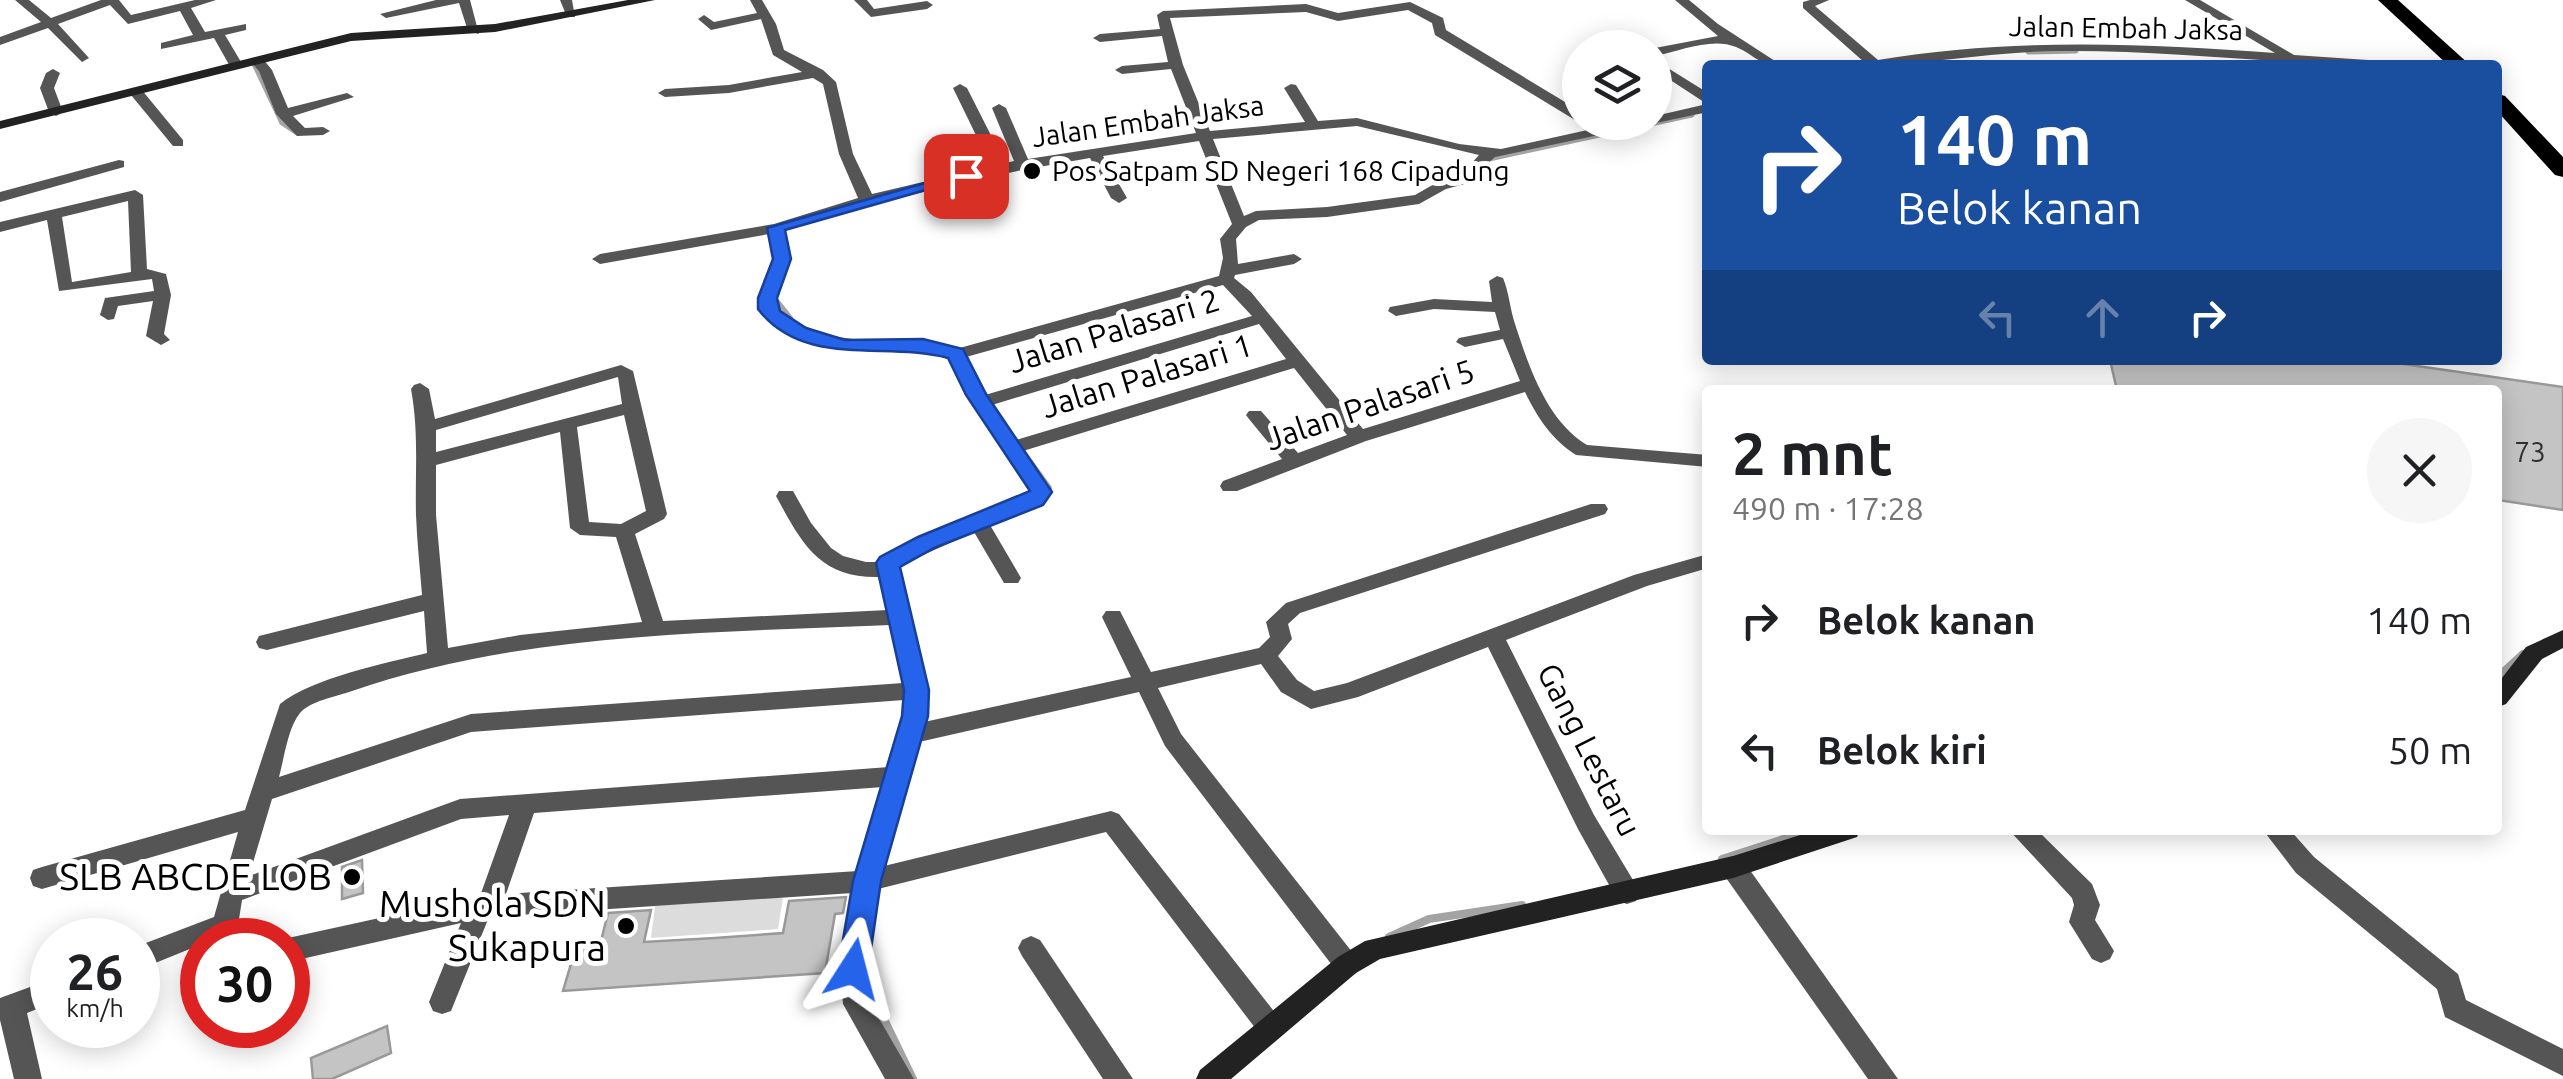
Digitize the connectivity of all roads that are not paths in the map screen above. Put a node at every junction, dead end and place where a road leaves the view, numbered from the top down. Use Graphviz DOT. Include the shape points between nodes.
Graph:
graph roads {
  1 [pos="22,0"];
  2 [pos="210,0"];
  3 [pos="455,0"];
  4 [pos="464,0"];
  5 [pos="649,0"];
  6 [pos="756,0"];
  7 [pos="860,0"];
  8 [pos="1681,0"];
  9 [pos="1823,0"];
  10 [pos="2191,0"];
  11 [pos="2387,0"];
  12 [pos="114,1"];
  13 [pos="1414,3"];
  14 [pos="418,4"];
  15 [pos="927,4"];
  16 [pos="568,7"];
  17 [pos="184,8"];
  18 [pos="386,14"];
  19 [pos="764,15"];
  20 [pos="704,19"];
  21 [pos="51,24"];
  22 [pos="241,26"];
  23 [pos="474,30"];
  24 [pos="1166,32"];
  25 [pos="218,33"];
  26 [pos="201,37"];
  27 [pos="1100,38"];
  28 [pos="0,41"];
  29 [pos="1738,43"];
  30 [pos="166,46"];
  31 [pos="1672,48"];
  32 [pos="2147,49"];
  33 [pos="2289,57"];
  34 [pos="82,58"];
  35 [pos="1766,60"];
  36 [pos="1867,60"];
  37 [pos="1910,60"];
  38 [pos="2156,60"];
  39 [pos="2319,60"];
  40 [pos="2454,60"];
  41 [pos="258,62"];
  42 [pos="1176,65"];
  43 [pos="237,67"];
  44 [pos="1122,70"];
  45 [pos="53,72"];
  46 [pos="818,73"];
  47 [pos="1672,76"];
  48 [pos="960,88"];
  49 [pos="1291,88"];
  50 [pos="136,92"];
  51 [pos="665,93"];
  52 [pos="1702,96"];
  53 [pos="348,97"];
  54 [pos="2502,104"];
  55 [pos="1562,107"];
  56 [pos="1000,108"];
  57 [pos="1702,109"];
  58 [pos="56,112"];
  59 [pos="283,114"];
  60 [pos="1672,116"];
  61 [pos="1313,124"];
  62 [pos="0,125"];
  63 [pos="323,130"];
  64 [pos="1202,136"];
  65 [pos="1562,136"];
  66 [pos="178,143"];
  67 [pos="1094,152"];
  68 [pos="1490,153"];
  69 [pos="119,164"];
  70 [pos="1023,164"];
  71 [pos="1000,168"];
  72 [pos="2563,170"];
  73 [pos="0,197"];
  74 [pos="1119,198"];
  75 [pos="867,200"];
  76 [pos="54,212"];
  77 [pos="1240,224"];
  78 [pos="0,227"];
  79 [pos="776,228"];
  80 [pos="600,258"];
  81 [pos="1294,259"];
  82 [pos="139,275"];
  83 [pos="1227,275"];
  84 [pos="117,280"];
  85 [pos="1498,281"];
  86 [pos="163,295"];
  87 [pos="1499,307"];
  88 [pos="1396,311"];
  89 [pos="1262,318"];
  90 [pos="1509,333"];
  91 [pos="161,340"];
  92 [pos="1464,342"];
  93 [pos="956,354"];
  94 [pos="1296,361"];
  95 [pos="1531,384"];
  96 [pos="420,389"];
  97 [pos="982,402"];
  98 [pos="631,406"];
  99 [pos="1255,415"];
  100 [pos="568,424"];
  101 [pos="426,428"];
  102 [pos="1359,437"];
  103 [pos="1014,448"];
  104 [pos="1702,460"];
  105 [pos="1294,461"];
  106 [pos="424,462"];
  107 [pos="1230,486"];
  108 [pos="786,496"];
  109 [pos="1598,509"];
  110 [pos="979,524"];
  111 [pos="624,531"];
  112 [pos="1702,563"];
  113 [pos="886,569"];
  114 [pos="1011,578"];
  115 [pos="432,600"];
  116 [pos="899,617"];
  117 [pos="1113,617"];
  118 [pos="655,629"];
  119 [pos="1494,637"];
  120 [pos="2563,638"];
  121 [pos="268,642"];
  122 [pos="1266,655"];
  123 [pos="438,656"];
  124 [pos="1144,684"];
  125 [pos="916,690"];
  126 [pos="2502,693"];
  127 [pos="912,734"];
  128 [pos="897,776"];
  129 [pos="266,791"];
  130 [pos="525,804"];
  131 [pos="252,818"];
  132 [pos="1833,835"];
  133 [pos="2026,835"];
  134 [pos="2279,835"];
  135 [pos="1734,867"];
  136 [pos="42,878"];
  137 [pos="867,881"];
  138 [pos="1627,893"];
  139 [pos="231,894"];
  140 [pos="485,906"];
  141 [pos="226,918"];
  142 [pos="310,945"];
  143 [pos="1030,948"];
  144 [pos="2101,951"];
  145 [pos="1347,964"];
  146 [pos="30,999"];
  147 [pos="442,1002"];
  148 [pos="6,1008"];
  149 [pos="1271,1028"];
  150 [pos="2563,1063"];
  151 [pos="1218,1077"];
  152 [pos="28,1079"];
  153 [pos="900,1079"];
  154 [pos="1119,1079"];
  155 [pos="1884,1079"];
  1 -- 21 [label="street"];
  2 -- 17 [label="street"];
  3 -- 14 [label="street"];
  4 -- 23 [label="street"];
  5 -- 16 [label="street"];
  6 -- 19 [label="street"];
  7 -- 15 [label="street" via="872,14"];
  8 -- 29 [label="street"];
  9 -- 36 [label="street" via="1807,5"];
  10 -- 33 [label="street"];
  11 -- 40 [label="highway"];
  12 -- 17 [label="street" via="126,20"];
  12 -- 21 [label="street"];
  13 -- 24 [label="street" via="1338,17 1306,8 1164,14"];
  13 -- 55 [label="street" via="1461,48"];
  14 -- 18 [label="street"];
  16 -- 23 [label="street"];
  17 -- 26 [label="street"];
  19 -- 20 [label="street" via="711,26"];
  19 -- 46 [label="street" via="778,52"];
  21 -- 28 [label="street"];
  21 -- 34 [label="street"];
  22 -- 25 [label="street"];
  23 -- 41 [label="street" via="363,35"];
  24 -- 27 [label="street"];
  24 -- 42 [label="street"];
  25 -- 26 [label="street"];
  25 -- 43 [label="street"];
  26 -- 30 [label="street"];
  29 -- 31 [label="street" via="1715,39"];
  29 -- 35 [label="street"];
  32 -- 33 [label="street, Jalan Embah Jaksa"];
  32 -- 37 [label="street, Jalan Embah Jaksa"];
  32 -- 38 [label="street"];
  33 -- 39 [label="street, Jalan Embah Jaksa"];
  41 -- 43 [label="street"];
  41 -- 59 [label="street"];
  42 -- 44 [label="street"];
  42 -- 64 [label="street"];
  43 -- 50 [label="street"];
  45 -- 58 [label="street" via="47,88"];
  46 -- 51 [label="street"];
  46 -- 75 [label="street" via="830,84 846,154"];
  47 -- 52 [label="street"];
  48 -- 71 [label="street"];
  49 -- 61 [label="street"];
  50 -- 58 [label="street"];
  50 -- 66 [label="street"];
  53 -- 59 [label="street"];
  54 -- 72 [label="highway"];
  56 -- 70 [label="street"];
  57 -- 60 [label="street"];
  58 -- 62 [label="street"];
  59 -- 63 [label="street" via="302,133"];
  61 -- 64 [label="street, Jalan Embah Jaksa"];
  61 -- 68 [label="street, Jalan Embah Jaksa" via="1357,122"];
  64 -- 67 [label="street, Jalan Embah Jaksa"];
  64 -- 77 [label="street"];
  65 -- 68 [label="street, Jalan Embah Jaksa"];
  67 -- 70 [label="street, Jalan Embah Jaksa"];
  67 -- 74 [label="street"];
  68 -- 77 [label="street" via="1467,179 1419,200 1267,213"];
  69 -- 73 [label="street"];
  70 -- 71 [label="street, Jalan Embah Jaksa"];
  71 -- 75 [label="street, Jalan Embah Jaksa"];
  75 -- 79 [label="street, Jalan Embah Jaksa"];
  76 -- 78 [label="street"];
  76 -- 82 [label="street" via="135,195"];
  76 -- 84 [label="street" via="65,288"];
  77 -- 83 [label="street" via="1228,239"];
  79 -- 80 [label="street, Jalan Embah Jaksa"];
  79 -- 93 [label="street" via="782,259 767,308 777,318 844,346 923,345"];
  81 -- 83 [label="street"];
  82 -- 84 [label="street"];
  82 -- 86 [label="street" via="160,276"];
  83 -- 89 [label="street"];
  83 -- 93 [label="street"];
  84 -- 86 [label="street" via="109,309"];
  85 -- 87 [label="street"];
  86 -- 91 [label="street" via="155,336"];
  87 -- 88 [label="street" via="1434,304"];
  87 -- 90 [label="street"];
  89 -- 94 [label="street"];
  89 -- 97 [label="street, Jalan Palasari 2"];
  90 -- 92 [label="street"];
  90 -- 95 [label="street"];
  93 -- 97 [label="street"];
  94 -- 102 [label="street"];
  94 -- 103 [label="street, Jalan Palasari 1"];
  95 -- 102 [label="street, Jalan Palasari 5"];
  95 -- 104 [label="street" via="1573,448"];
  96 -- 101 [label="street"];
  97 -- 103 [label="street"];
  98 -- 100 [label="street"];
  98 -- 101 [label="street" via="622,370"];
  98 -- 111 [label="street" via="657,514"];
  99 -- 105 [label="street"];
  100 -- 106 [label="street"];
  100 -- 111 [label="street" via="580,528"];
  101 -- 106 [label="street"];
  102 -- 105 [label="street, Jalan Palasari 5"];
  103 -- 110 [label="street" via="1041,494"];
  105 -- 107 [label="street, Jalan Palasari 5"];
  106 -- 115 [label="street"];
  108 -- 113 [label="street" via="800,523 838,564 858,572"];
  109 -- 122 [label="street" via="1292,608 1277,622 1282,638"];
  110 -- 113 [label="street" via="891,559"];
  110 -- 114 [label="street"];
  111 -- 118 [label="street"];
  112 -- 119 [label="street"];
  113 -- 116 [label="street"];
  115 -- 121 [label="street"];
  115 -- 123 [label="street"];
  116 -- 118 [label="street"];
  116 -- 125 [label="street"];
  117 -- 124 [label="street"];
  118 -- 123 [label="street"];
  119 -- 122 [label="street" via="1311,700 1288,686"];
  119 -- 138 [label="street, Gang Lestaru"];
  120 -- 126 [label="street" via="2534,653"];
  122 -- 124 [label="street"];
  123 -- 129 [label="street" via="294,704"];
  124 -- 127 [label="street"];
  124 -- 145 [label="street" via="1173,740"];
  125 -- 127 [label="street"];
  125 -- 129 [label="street" via="472,723"];
  127 -- 128 [label="street"];
  128 -- 130 [label="street"];
  128 -- 137 [label="street"];
  129 -- 131 [label="street"];
  130 -- 139 [label="street" via="460,809"];
  130 -- 140 [label="street"];
  131 -- 136 [label="street"];
  131 -- 139 [label="street"];
  132 -- 135 [label="street"];
  133 -- 144 [label="street" via="2084,892 2082,922"];
  134 -- 150 [label="street" via="2305,865 2449,983 2450,1002 2462,1014"];
  135 -- 138 [label="street"];
  135 -- 155 [label="street"];
  137 -- 140 [label="street"];
  137 -- 149 [label="street" via="1111,822"];
  137 -- 153 [label="street" via="856,1004"];
  138 -- 145 [label="street" via="1393,942"];
  139 -- 141 [label="street"];
  140 -- 142 [label="street"];
  140 -- 147 [label="street"];
  143 -- 154 [label="street"];
  145 -- 149 [label="street"];
  146 -- 148 [label="street"];
  148 -- 152 [label="street"];
  149 -- 151 [label="street"];
}
